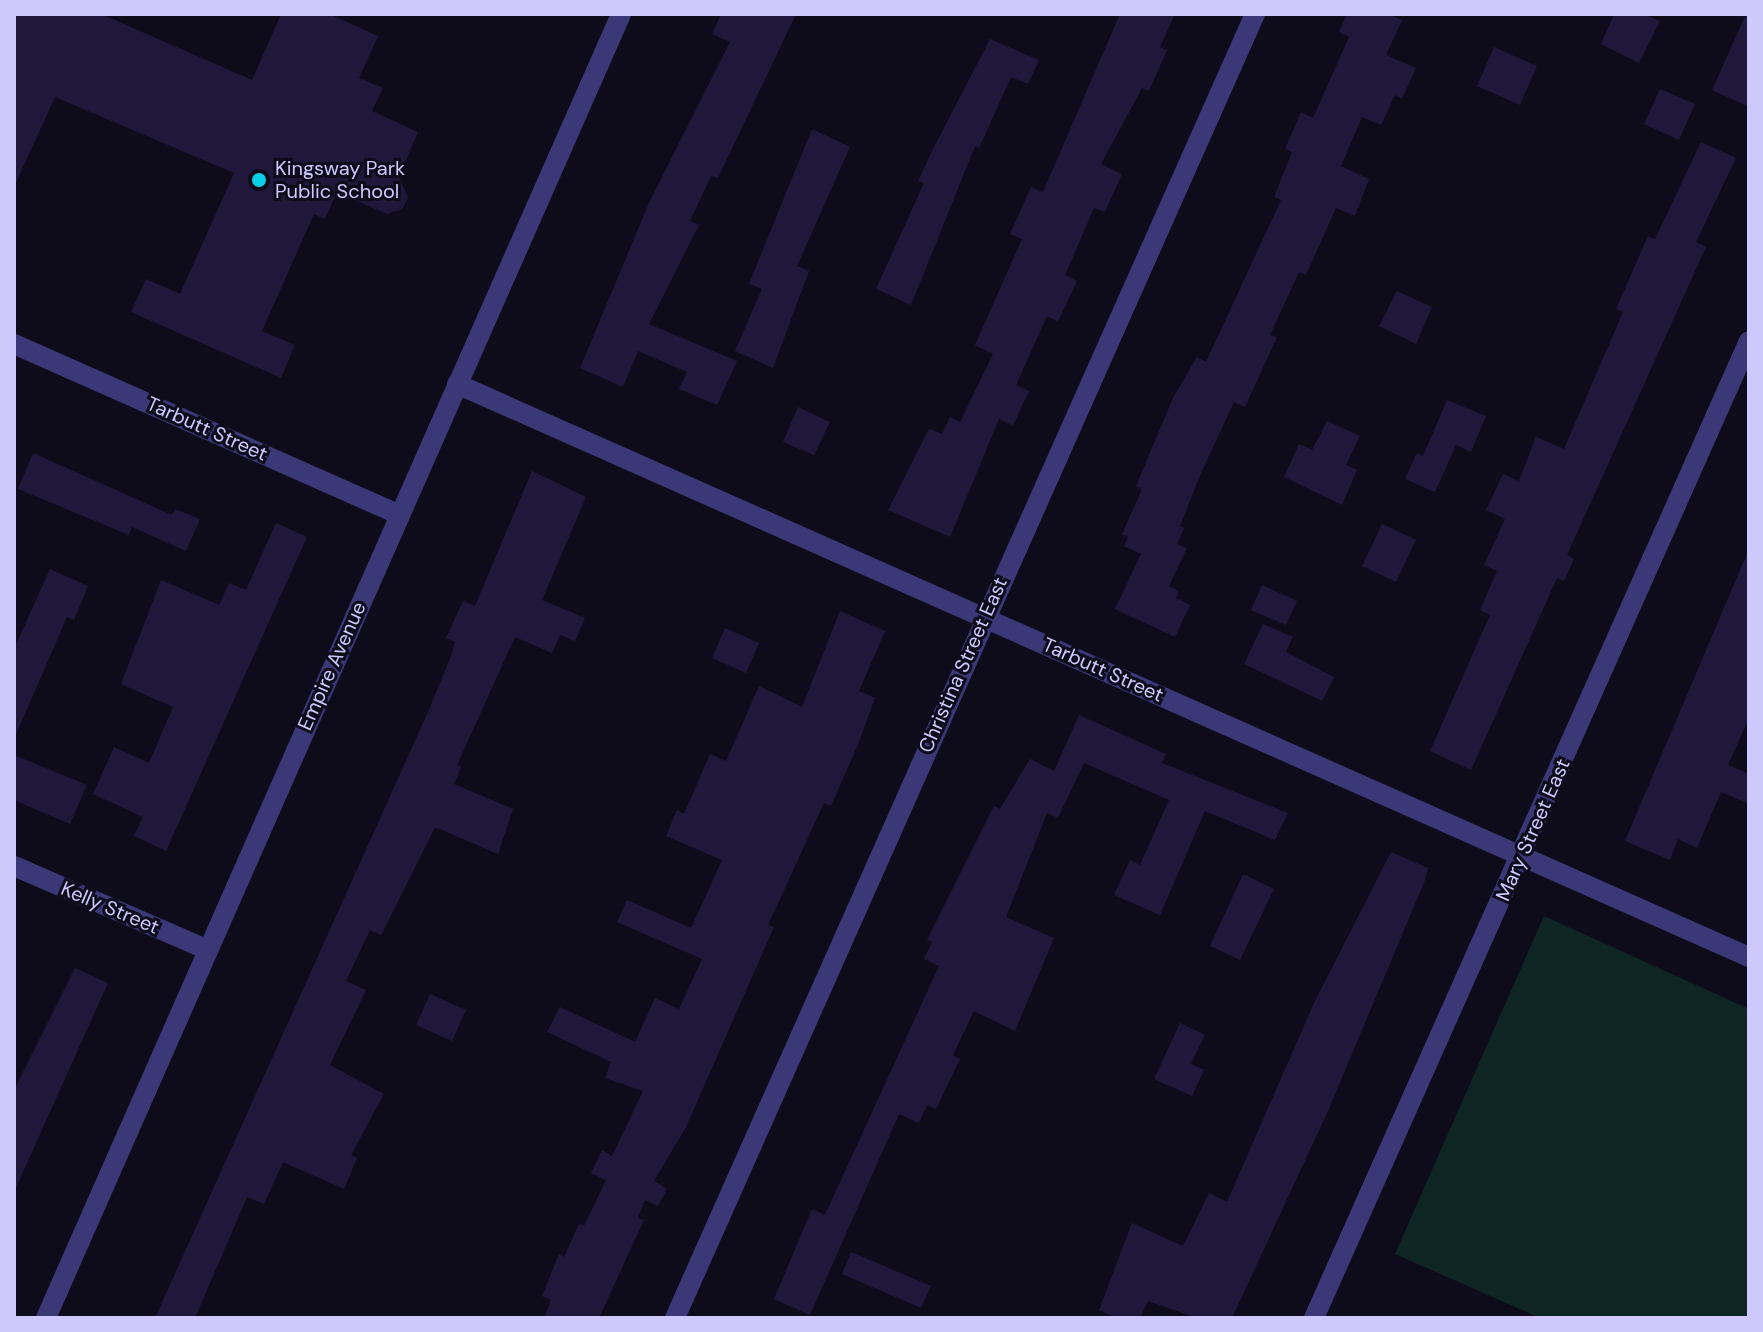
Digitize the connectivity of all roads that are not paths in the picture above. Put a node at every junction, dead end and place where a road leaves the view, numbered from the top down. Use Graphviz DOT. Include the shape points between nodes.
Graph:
graph roads {
  1 [pos="621,14"];
  2 [pos="1255,14"];
  3 [pos="1749,341"];
  4 [pos="14,344"];
  5 [pos="457,384"];
  6 [pos="400,515"];
  7 [pos="983,617"];
  8 [pos="1521,856"];
  9 [pos="14,866"];
  10 [pos="206,949"];
  11 [pos="1749,957"];
  12 [pos="46,1318"];
  13 [pos="675,1318"];
  14 [pos="1314,1318"];
  1 -- 5 [label="street, Empire Avenue"];
  2 -- 7 [label="street, Christina Street East"];
  3 -- 8 [label="street, Mary Street East"];
  4 -- 6 [label="street, Tarbutt Street"];
  5 -- 6 [label="street, Empire Avenue"];
  5 -- 7 [label="street, Tarbutt Street"];
  6 -- 10 [label="street, Empire Avenue"];
  7 -- 8 [label="street, Tarbutt Street"];
  7 -- 13 [label="street, Christina Street East"];
  8 -- 11 [label="street, Tarbutt Street"];
  8 -- 14 [label="street, Mary Street East"];
  9 -- 10 [label="street, Kelly Street"];
  10 -- 12 [label="street, Empire Avenue"];
}
